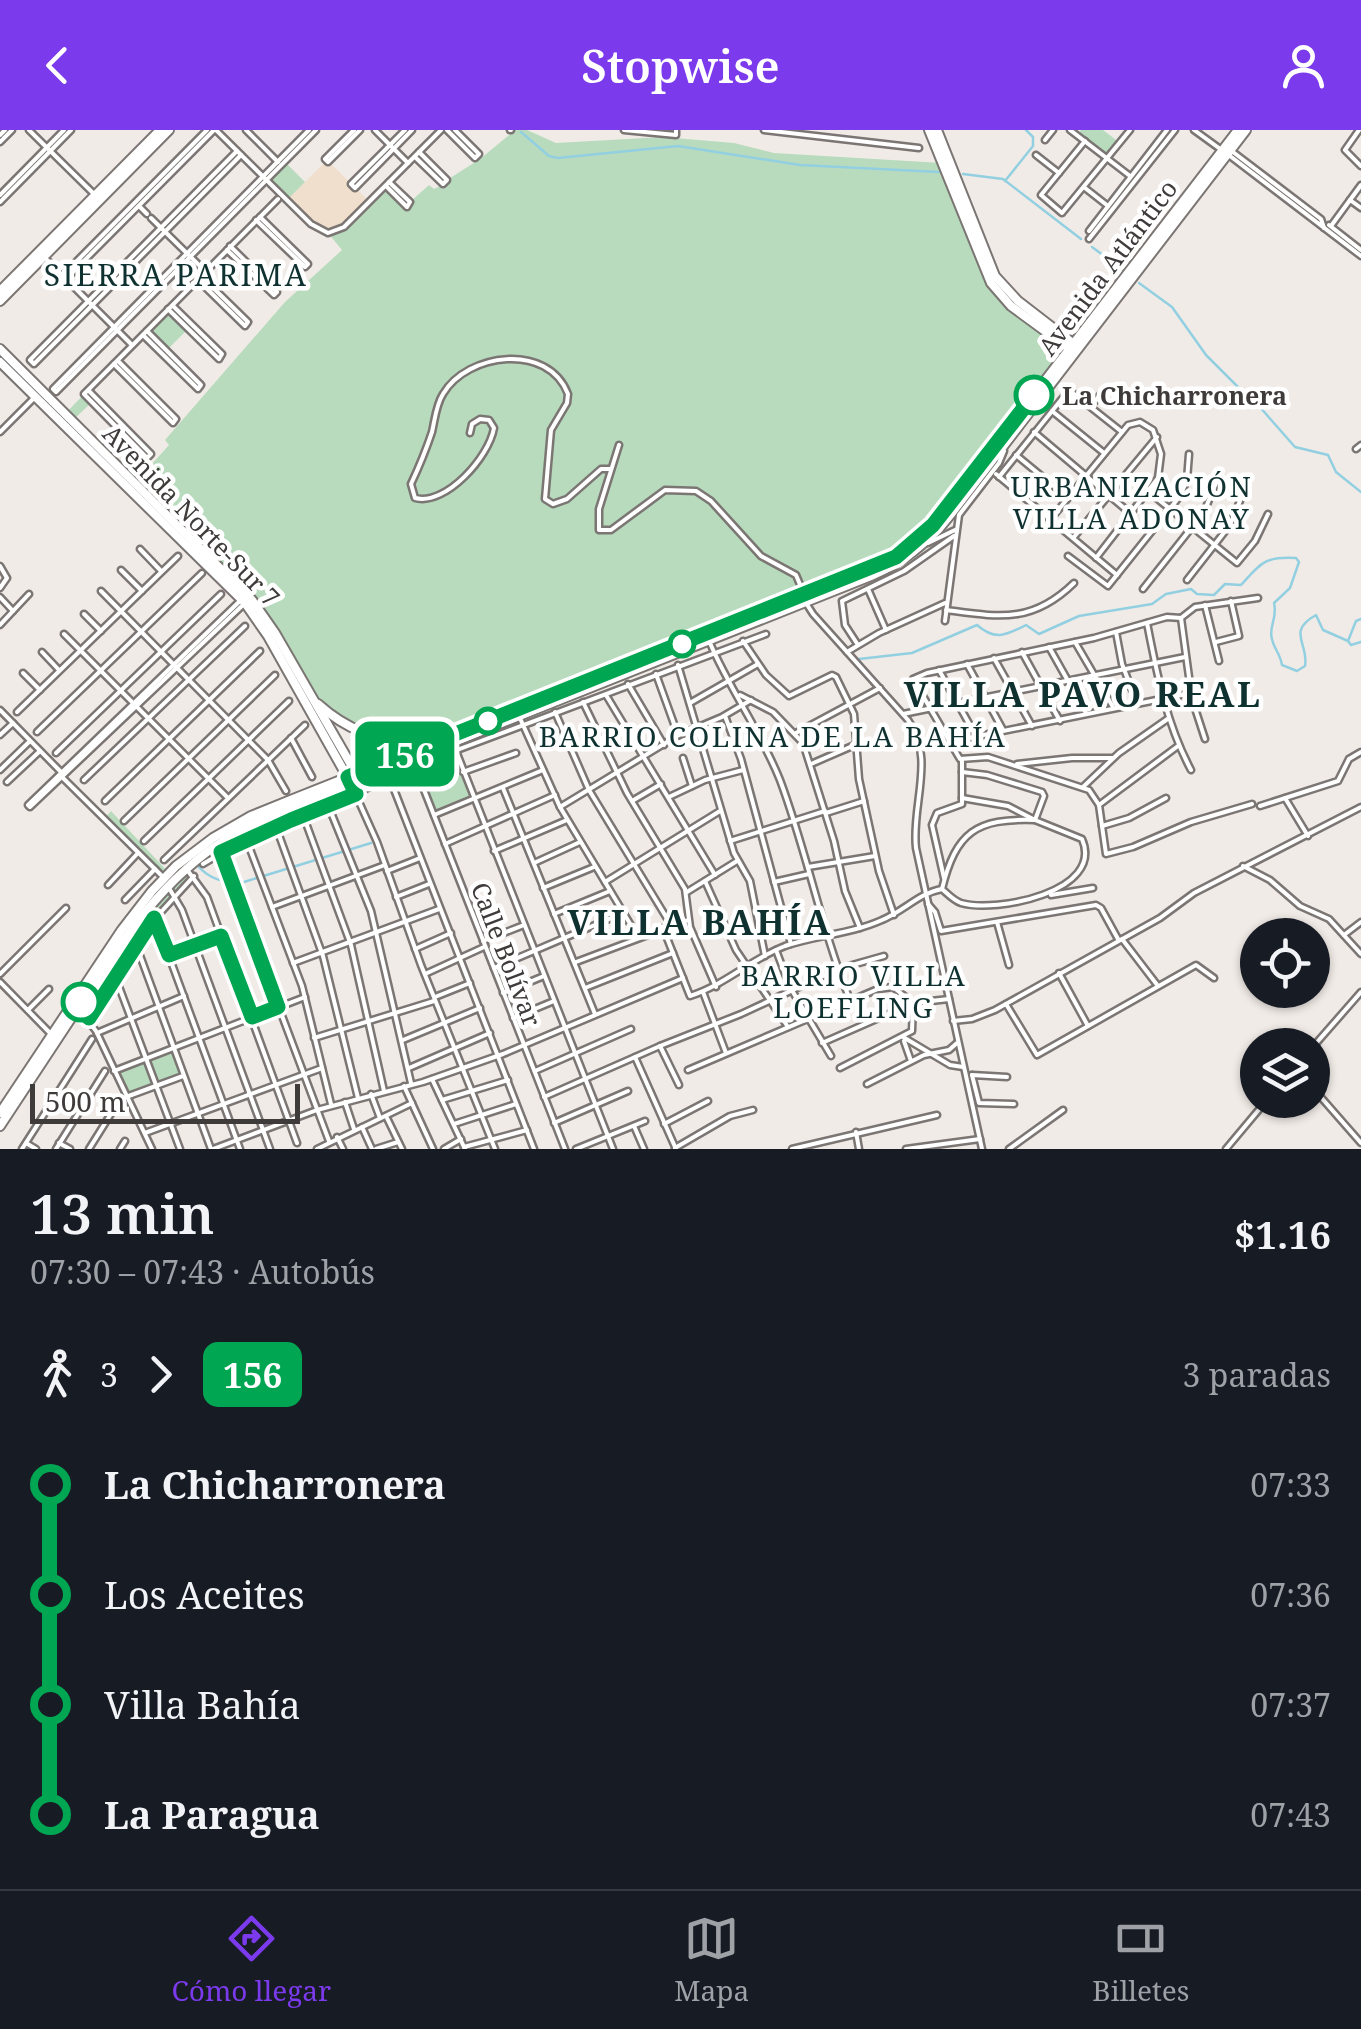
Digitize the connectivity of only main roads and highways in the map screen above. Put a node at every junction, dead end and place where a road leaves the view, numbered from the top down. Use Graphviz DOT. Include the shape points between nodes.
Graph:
graph roads {
  1 [pos="160,130"];
  2 [pos="169,130"];
  3 [pos="929,130"];
  4 [pos="937,130"];
  5 [pos="1238,130"];
  6 [pos="1246,130"];
  7 [pos="1226,150"];
  8 [pos="98,198"];
  9 [pos="41,254"];
  10 [pos="0,291"];
  11 [pos="0,301"];
  12 [pos="1071,344"];
  13 [pos="0,349"];
  14 [pos="0,362"];
  15 [pos="806,599"];
  16 [pos="310,696"];
  17 [pos="448,737"];
  18 [pos="339,761"];
  19 [pos="354,779"];
  20 [pos="327,786"];
  21 [pos="165,881"];
  22 [pos="54,1037"];
  23 [pos="0,1113"];
  24 [pos="0,1126"];
  1 -- 8 [label="main road"];
  2 -- 8 [label="main road"];
  3 -- 12 [label="main road" via="987,277 1007,302"];
  4 -- 12 [label="main road" via="994,276"];
  5 -- 7 [label="main road, Avenida Atlántico"];
  6 -- 7 [label="main road, Avenida Atlántico"];
  7 -- 12 [label="main road, Avenida Atlántico"];
  8 -- 9 [label="main road"];
  9 -- 10 [label="main road"];
  9 -- 11 [label="main road"];
  12 -- 15 [label="main road, Avenida Atlántico" via="923,536"];
  12 -- 15 [label="main road, Avenida Atlántico" via="940,529 884,570"];
  13 -- 16 [label="main road, Avenida Norte-Sur 7" via="246,593"];
  14 -- 18 [label="main road, Avenida Norte-Sur 7" via="243,601"];
  15 -- 17 [label="main road, Avenida Atlántico"];
  15 -- 19 [label="main road, Avenida Atlántico" via="413,767"];
  16 -- 17 [label="main road" via="342,722 378,738"];
  16 -- 19 [label="main road, Avenida Norte-Sur 7"];
  17 -- 19 [label="main road, Avenida Atlántico"];
  18 -- 19 [label="main road, Avenida Norte-Sur 7"];
  18 -- 20 [label="main road"];
  19 -- 20 [label="main road, Avenida Atlántico"];
  19 -- 21 [label="main road, Avenida Atlántico" via="242,828"];
  20 -- 21 [label="main road, Avenida Atlántico" via="231,827"];
  21 -- 22 [label="main road, Avenida Atlántico"];
  21 -- 22 [label="main road, Avenida Atlántico" via="128,920"];
  22 -- 23 [label="main road, Avenida Atlántico"];
  22 -- 24 [label="main road, Avenida Atlántico"];
}
